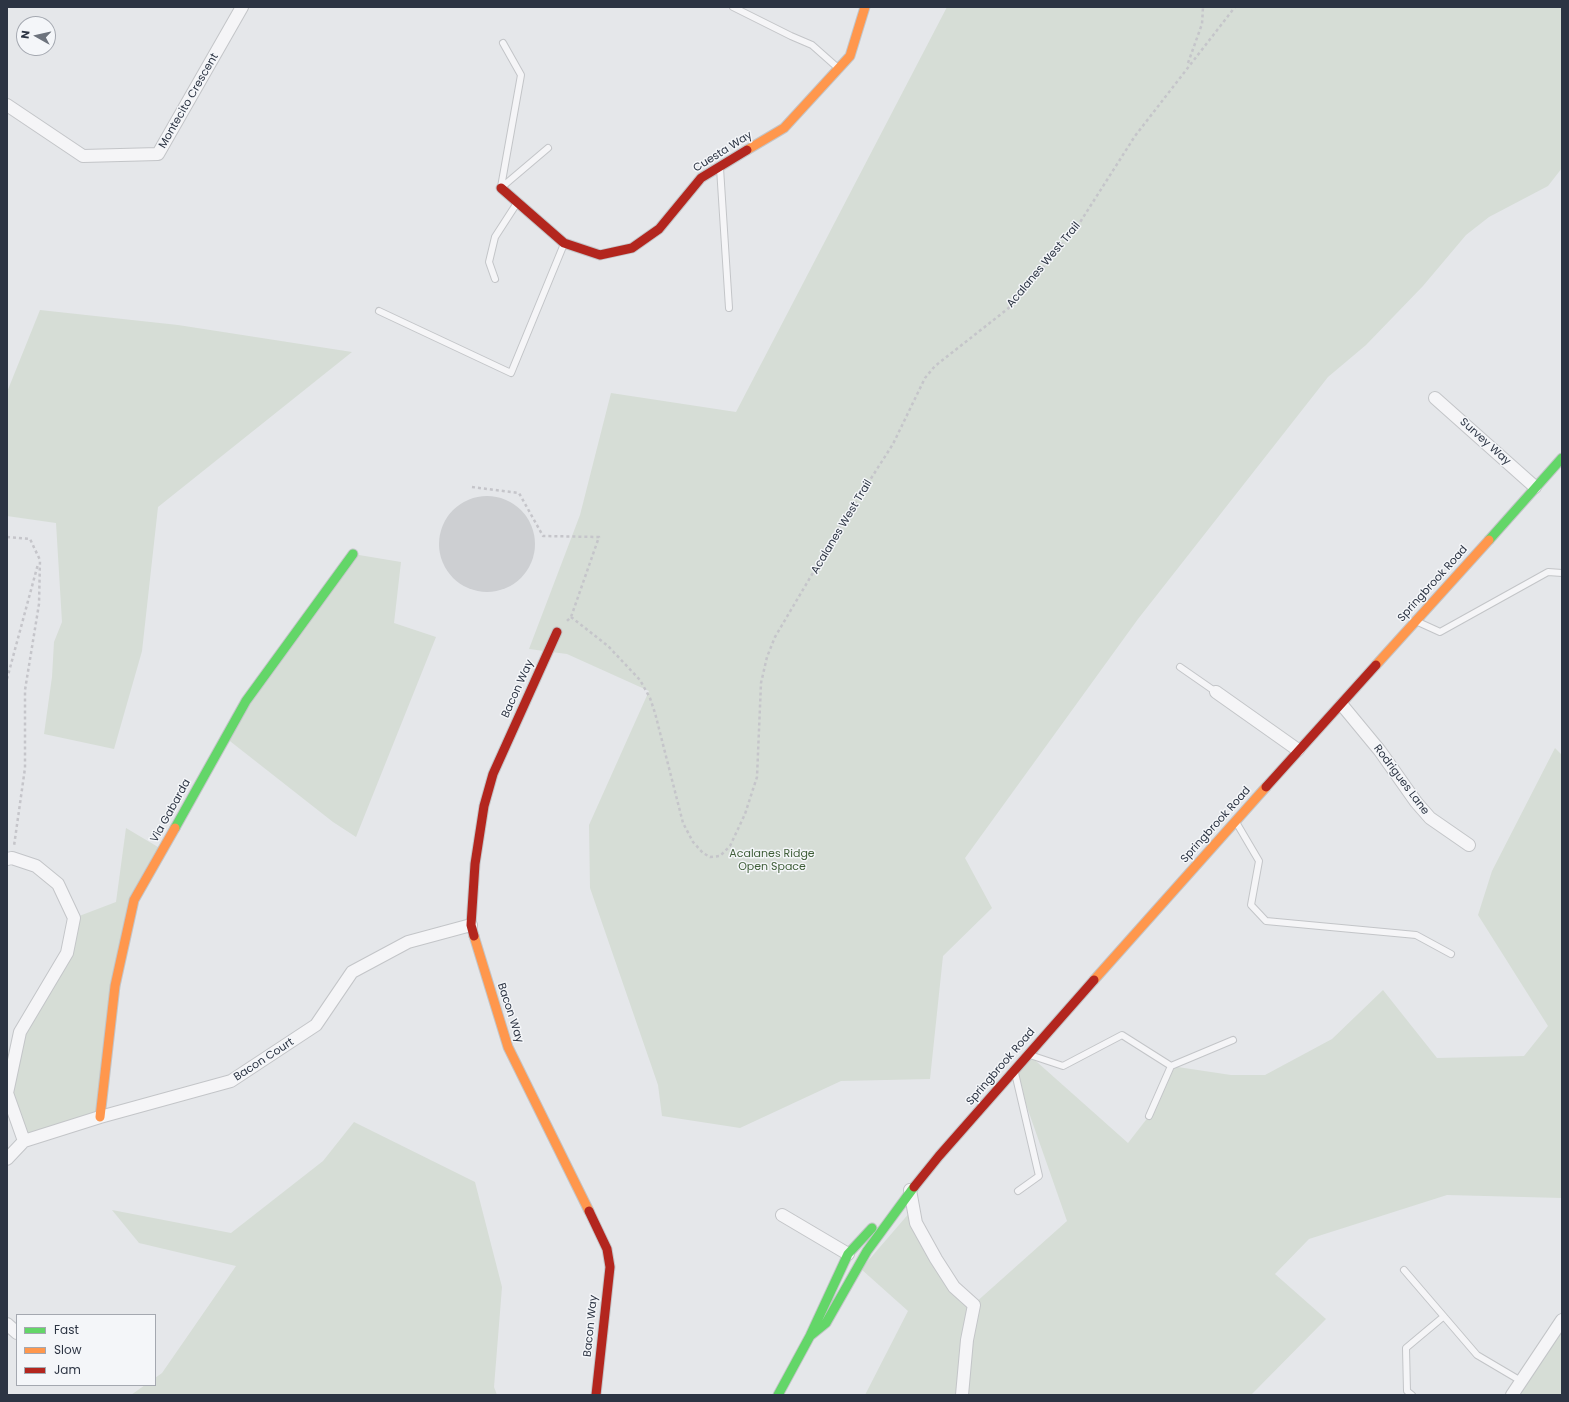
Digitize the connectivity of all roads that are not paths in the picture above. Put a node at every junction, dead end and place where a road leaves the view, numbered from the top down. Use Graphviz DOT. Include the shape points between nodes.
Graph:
graph roads {
  1 [pos="242,7"];
  2 [pos="733,7"];
  3 [pos="865,7"];
  4 [pos="503,43"];
  5 [pos="839,69"];
  6 [pos="7,104"];
  7 [pos="548,148"];
  8 [pos="720,166"];
  9 [pos="501,188"];
  10 [pos="518,203"];
  11 [pos="564,243"];
  12 [pos="495,279"];
  13 [pos="729,308"];
  14 [pos="379,311"];
  15 [pos="1435,398"];
  16 [pos="1562,458"];
  17 [pos="1535,487"];
  18 [pos="353,554"];
  19 [pos="1562,573"];
  20 [pos="1416,621"];
  21 [pos="557,632"];
  22 [pos="1180,667"];
  23 [pos="1216,692"];
  24 [pos="1342,705"];
  25 [pos="1298,750"];
  26 [pos="1235,821"];
  27 [pos="1469,845"];
  28 [pos="10,859"];
  29 [pos="471,925"];
  30 [pos="1451,954"];
  31 [pos="1233,1040"];
  32 [pos="1028,1054"];
  33 [pos="1171,1066"];
  34 [pos="1014,1070"];
  35 [pos="100,1116"];
  36 [pos="1149,1116"];
  37 [pos="24,1141"];
  38 [pos="7,1159"];
  39 [pos="910,1190"];
  40 [pos="1018,1191"];
  41 [pos="892,1212"];
  42 [pos="782,1215"];
  43 [pos="848,1254"];
  44 [pos="1404,1270"];
  45 [pos="1443,1317"];
  46 [pos="1562,1320"];
  47 [pos="7,1324"];
  48 [pos="16,1333"];
  49 [pos="810,1336"];
  50 [pos="1521,1381"];
  51 [pos="596,1395"];
  52 [pos="778,1395"];
  53 [pos="962,1395"];
  54 [pos="1412,1395"];
  55 [pos="1512,1395"];
  1 -- 6 [label="street, Montecito Crescent" via="158,154 83,156"];
  2 -- 5 [label="lane" via="812,45"];
  3 -- 5 [label="street, Cuesta Way" via="850,56"];
  4 -- 9 [label="lane" via="521,75"];
  5 -- 8 [label="street, Cuesta Way" via="784,128"];
  7 -- 9 [label="lane"];
  8 -- 11 [label="street, Cuesta Way" via="701,178 659,229 632,248 600,255"];
  8 -- 13 [label="lane"];
  9 -- 10 [label="street, Cuesta Way"];
  10 -- 11 [label="street, Cuesta Way"];
  10 -- 12 [label="lane" via="495,237 489,262"];
  11 -- 14 [label="lane" via="511,373"];
  15 -- 17 [label="street, Survey Way"];
  16 -- 17 [label="street, Springbrook Road"];
  17 -- 20 [label="street, Springbrook Road"];
  18 -- 35 [label="street, Via Gabarda" via="246,701 134,900 115,986"];
  19 -- 20 [label="lane" via="1548,572 1440,632"];
  20 -- 24 [label="street, Springbrook Road"];
  21 -- 29 [label="street, Bacon Way" via="493,774 484,806 475,864"];
  22 -- 23 [label="lane"];
  23 -- 25 [label="street"];
  24 -- 25 [label="street, Springbrook Road"];
  24 -- 27 [label="street, Rodrigues Lane" via="1430,818"];
  25 -- 26 [label="street, Springbrook Road"];
  26 -- 30 [label="lane" via="1259,860 1251,905 1266,921 1416,935"];
  26 -- 32 [label="street, Springbrook Road"];
  28 -- 37 [label="street" via="36,866 58,884 74,918 67,953 20,1032 7,1093"];
  29 -- 35 [label="street, Bacon Court" via="408,942 352,972 316,1026 231,1082"];
  29 -- 51 [label="street, Bacon Way" via="508,1047 607,1249 610,1267"];
  31 -- 33 [label="lane"];
  32 -- 33 [label="lane" via="1064,1066 1122,1035"];
  32 -- 34 [label="street, Springbrook Road"];
  33 -- 36 [label="lane"];
  34 -- 39 [label="street, Springbrook Road"];
  34 -- 40 [label="lane" via="1039,1176"];
  35 -- 37 [label="street, Bacon Court"];
  37 -- 38 [label="street, Bacon Court"];
  39 -- 41 [label="street, Springbrook Road"];
  39 -- 53 [label="street" via="916,1223 936,1259 954,1287 974,1304 967,1340"];
  41 -- 43 [label="street, Springbrook Road" via="869,1230"];
  41 -- 49 [label="street, Springbrook Road" via="866,1251 826,1323"];
  42 -- 43 [label="street"];
  43 -- 49 [label="street, Springbrook Road"];
  44 -- 45 [label="lane"];
  45 -- 50 [label="lane" via="1477,1355"];
  45 -- 54 [label="lane" via="1406,1348 1407,1391"];
  46 -- 50 [label="street"];
  47 -- 48 [label="street"];
  49 -- 52 [label="street, Springbrook Road"];
  50 -- 55 [label="street"];
}
